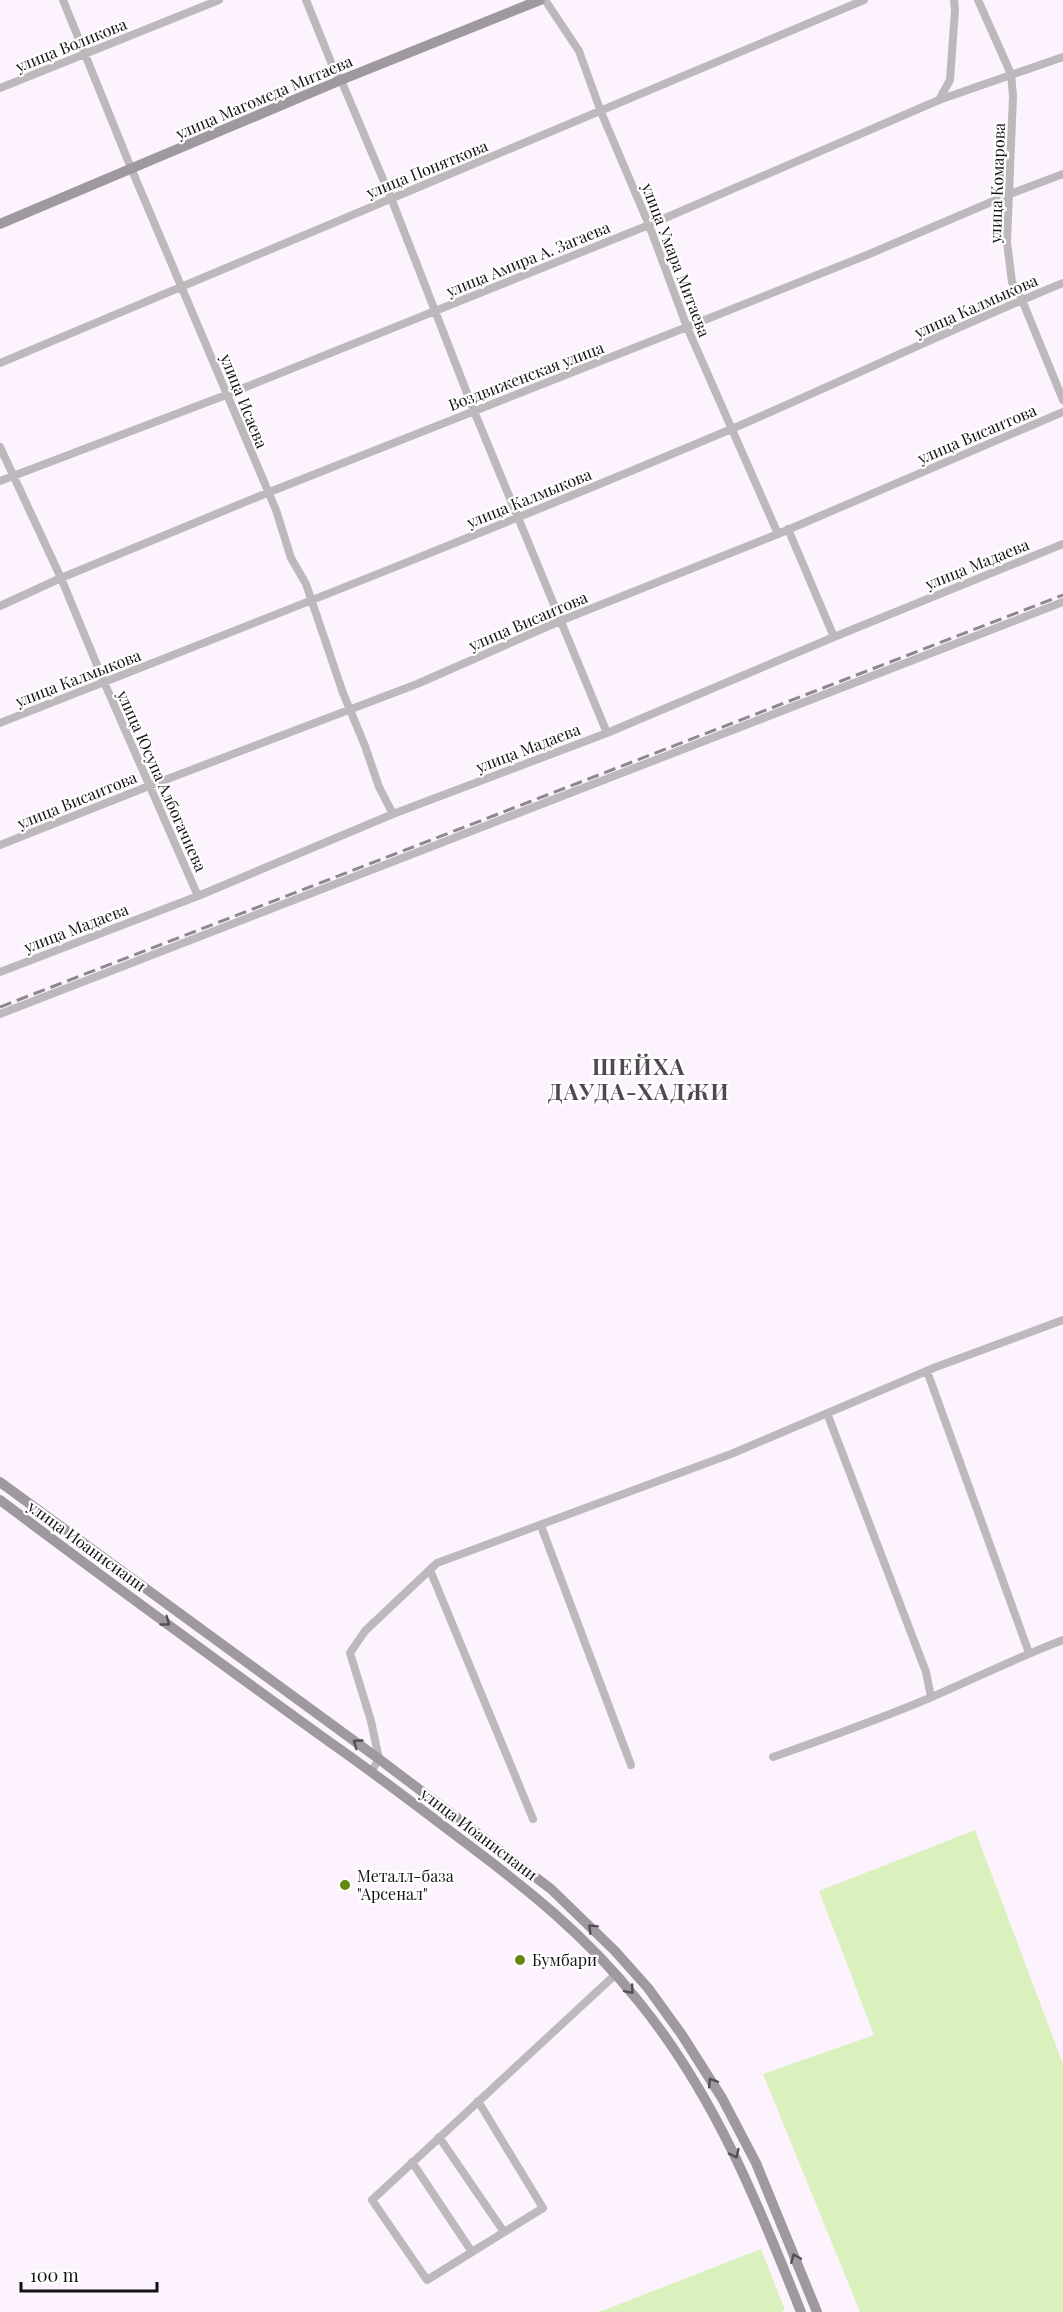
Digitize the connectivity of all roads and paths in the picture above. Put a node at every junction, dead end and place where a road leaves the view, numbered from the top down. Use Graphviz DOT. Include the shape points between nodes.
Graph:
graph roads {
  1 [pos="63,0"];
  2 [pos="219,0"];
  3 [pos="306,0"];
  4 [pos="540,0"];
  5 [pos="545,0"];
  6 [pos="864,0"];
  7 [pos="954,0"];
  8 [pos="978,0"];
  9 [pos="85,54"];
  10 [pos="1063,57"];
  11 [pos="1011,74"];
  12 [pos="341,80"];
  13 [pos="0,87"];
  14 [pos="939,100"];
  15 [pos="601,112"];
  16 [pos="131,168"];
  17 [pos="1063,174"];
  18 [pos="1010,194"];
  19 [pos="391,198"];
  20 [pos="0,224"];
  21 [pos="649,225"];
  22 [pos="1063,283"];
  23 [pos="182,285"];
  24 [pos="1022,300"];
  25 [pos="436,311"];
  26 [pos="687,327"];
  27 [pos="0,363"];
  28 [pos="226,395"];
  29 [pos="1063,400"];
  30 [pos="474,411"];
  31 [pos="1063,412"];
  32 [pos="731,429"];
  33 [pos="0,447"];
  34 [pos="13,476"];
  35 [pos="0,481"];
  36 [pos="267,493"];
  37 [pos="518,518"];
  38 [pos="788,529"];
  39 [pos="778,534"];
  40 [pos="1063,544"];
  41 [pos="61,578"];
  42 [pos="312,602"];
  43 [pos="1063,602"];
  44 [pos="0,606"];
  45 [pos="560,621"];
  46 [pos="834,637"];
  47 [pos="104,682"];
  48 [pos="350,709"];
  49 [pos="0,723"];
  50 [pos="607,733"];
  51 [pos="149,786"];
  52 [pos="393,813"];
  53 [pos="0,845"];
  54 [pos="198,896"];
  55 [pos="0,972"];
  56 [pos="0,1014"];
  57 [pos="1063,1320"];
  58 [pos="927,1371"];
  59 [pos="827,1413"];
  60 [pos="0,1482"];
  61 [pos="0,1500"];
  62 [pos="541,1526"];
  63 [pos="430,1570"];
  64 [pos="1063,1640"];
  65 [pos="1029,1653"];
  66 [pos="931,1697"];
  67 [pos="773,1757"];
  68 [pos="379,1759"];
  69 [pos="631,1765"];
  70 [pos="371,1772"];
  71 [pos="533,1819"];
  72 [pos="616,1974"];
  73 [pos="478,2101"];
  74 [pos="440,2137"];
  75 [pos="412,2162"];
  76 [pos="504,2232"];
  77 [pos="472,2253"];
  78 [pos="801,2312"];
  79 [pos="817,2312"];
  1 -- 9 [label="street, улица Исаева"];
  2 -- 9 [label="street, улица Воликова"];
  3 -- 12 [label="street"];
  4 -- 12 [label="main road, улица Магомеда Митаева"];
  5 -- 15 [label="street, улица Умара Митаева" via="579,51"];
  6 -- 15 [label="street, улица Поняткова"];
  7 -- 14 [label="street" via="950,80"];
  8 -- 11 [label="street, улица Комарова"];
  9 -- 13 [label="street, улица Воликова"];
  9 -- 16 [label="street, улица Исаева"];
  10 -- 11 [label="street, улица Амира А. Загаева"];
  11 -- 14 [label="street, улица Амира А. Загаева"];
  11 -- 18 [label="street, улица Комарова"];
  12 -- 16 [label="main road, улица Магомеда Митаева"];
  12 -- 19 [label="street"];
  14 -- 21 [label="street, улица Амира А. Загаева"];
  15 -- 19 [label="street, улица Поняткова"];
  15 -- 21 [label="street, улица Умара Митаева"];
  16 -- 20 [label="main road, улица Магомеда Митаева"];
  16 -- 23 [label="street, улица Исаева"];
  17 -- 18 [label="street, Воздвиженская улица"];
  18 -- 24 [label="street, улица Комарова" via="1007,242 1012,282"];
  18 -- 26 [label="street, Воздвиженская улица"];
  19 -- 23 [label="street, улица Поняткова"];
  19 -- 25 [label="street"];
  21 -- 25 [label="street, улица Амира А. Загаева"];
  21 -- 26 [label="street, улица Умара Митаева"];
  22 -- 24 [label="street, улица Калмыкова"];
  23 -- 27 [label="street, улица Поняткова"];
  23 -- 28 [label="street, улица Исаева"];
  24 -- 29 [label="street, улица Комарова"];
  24 -- 32 [label="street, улица Калмыкова"];
  25 -- 28 [label="street, улица Амира А. Загаева"];
  25 -- 30 [label="street"];
  26 -- 30 [label="street, Воздвиженская улица"];
  26 -- 32 [label="street, улица Умара Митаева"];
  28 -- 34 [label="street, улица Амира А. Загаева"];
  28 -- 36 [label="street, улица Исаева"];
  30 -- 36 [label="street, Воздвиженская улица"];
  30 -- 37 [label="street"];
  31 -- 38 [label="street, улица Висаитова"];
  32 -- 37 [label="street, улица Калмыкова"];
  32 -- 39 [label="street, улица Умара Митаева"];
  33 -- 34 [label="street, улица Юсупа Албогачиева"];
  34 -- 35 [label="street, улица Амира А. Загаева"];
  34 -- 41 [label="street, улица Юсупа Албогачиева"];
  36 -- 41 [label="street, Воздвиженская улица"];
  36 -- 42 [label="street, улица Исаева"];
  37 -- 42 [label="street, улица Калмыкова"];
  37 -- 45 [label="street"];
  38 -- 39 [label="street, улица Висаитова"];
  38 -- 46 [label="street"];
  39 -- 45 [label="street, улица Висаитова"];
  40 -- 46 [label="street, улица Мадаева"];
  41 -- 44 [label="street, Воздвиженская улица"];
  41 -- 47 [label="street, улица Юсупа Албогачиева"];
  42 -- 47 [label="street, улица Калмыкова"];
  42 -- 48 [label="street, улица Исаева"];
  43 -- 56 [label="street"];
  45 -- 48 [label="street, улица Висаитова"];
  45 -- 50 [label="street"];
  46 -- 50 [label="street, улица Мадаева"];
  47 -- 49 [label="street, улица Калмыкова"];
  47 -- 51 [label="street, улица Юсупа Албогачиева"];
  48 -- 51 [label="street, улица Висаитова"];
  48 -- 52 [label="street, улица Исаева" via="379,787"];
  50 -- 52 [label="street, улица Мадаева"];
  51 -- 53 [label="street, улица Висаитова"];
  51 -- 54 [label="street, улица Юсупа Албогачиева"];
  52 -- 54 [label="street, улица Мадаева"];
  54 -- 55 [label="street, улица Мадаева"];
  57 -- 58 [label="street"];
  58 -- 59 [label="street"];
  58 -- 65 [label="street"];
  59 -- 62 [label="street"];
  59 -- 66 [label="street" via="926,1672"];
  68 -- 60 [label="main road, one-way"];
  61 -- 70 [label="main road, улица Иоанисиани, one-way"];
  62 -- 63 [label="street" via="437,1563"];
  62 -- 69 [label="street"];
  63 -- 68 [label="street" via="365,1631 350,1653"];
  63 -- 71 [label="street"];
  64 -- 65 [label="street"];
  65 -- 66 [label="street"];
  66 -- 67 [label="street"];
  68 -- 70 [label="street"];
  79 -- 68 [label="main road, one-way" via="737,2125 648,1988 551,1889"];
  70 -- 72 [label="main road, улица Иоанисиани" via="531,1892"];
  72 -- 73 [label="street"];
  72 -- 78 [label="main road, улица Иоанисиани, one-way" via="675,2050 723,2129"];
  73 -- 74 [label="street"];
  73 -- 76 [label="street" via="543,2208"];
  74 -- 75 [label="street"];
  74 -- 76 [label="street"];
  75 -- 77 [label="street"];
  75 -- 77 [label="street" via="372,2200 427,2280"];
  76 -- 77 [label="street"];
}
